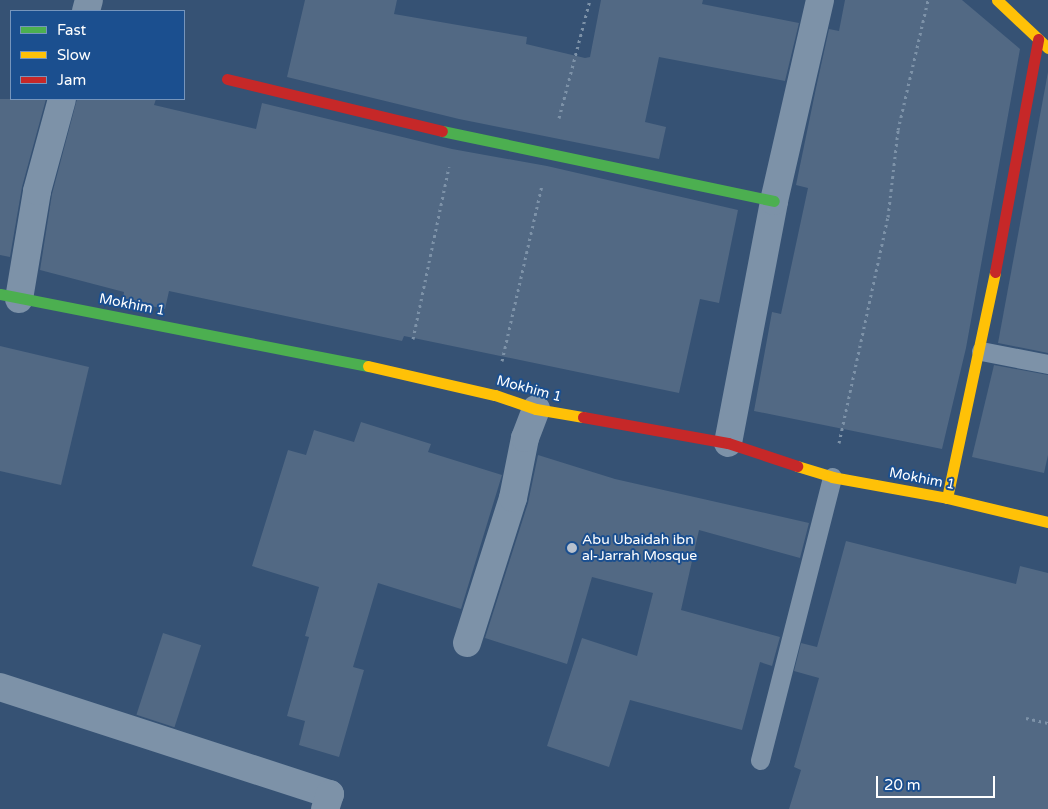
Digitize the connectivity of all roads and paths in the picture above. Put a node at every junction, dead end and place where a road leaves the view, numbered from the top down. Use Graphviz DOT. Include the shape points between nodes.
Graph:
graph roads {
  1 [pos="590,0"];
  2 [pos="820,0"];
  3 [pos="928,0"];
  4 [pos="997,0"];
  5 [pos="1038,39"];
  6 [pos="1048,48"];
  7 [pos="227,79"];
  8 [pos="62,100"];
  9 [pos="456,134"];
  10 [pos="550,150"];
  11 [pos="774,201"];
  12 [pos="10,297"];
  13 [pos="980,351"];
  14 [pos="1048,364"];
  15 [pos="406,374"];
  16 [pos="495,395"];
  17 [pos="536,408"];
  18 [pos="728,443"];
  19 [pos="832,478"];
  20 [pos="948,498"];
  21 [pos="1048,522"];
  22 [pos="467,643"];
  23 [pos="0,687"];
  24 [pos="1026,718"];
  25 [pos="1048,723"];
  26 [pos="760,760"];
  27 [pos="326,809"];
  1 -- 10 [label="path"];
  2 -- 11 [label="street"];
  3 -- 19 [label="path" via="898,130 888,217"];
  4 -- 5 [label="street"];
  5 -- 6 [label="street"];
  5 -- 13 [label="street"];
  7 -- 9 [label="street"];
  8 -- 12 [label="street"];
  9 -- 10 [label="street"];
  9 -- 15 [label="path"];
  10 -- 11 [label="street"];
  10 -- 16 [label="path"];
  11 -- 18 [label="street"];
  12 -- 15 [label="street, Mokhim 1"];
  13 -- 14 [label="lane"];
  13 -- 20 [label="street"];
  15 -- 16 [label="street, Mokhim 1"];
  16 -- 17 [label="street, Mokhim 1"];
  17 -- 18 [label="street, Mokhim 1"];
  17 -- 22 [label="street"];
  18 -- 19 [label="street, Mokhim 1"];
  19 -- 20 [label="street, Mokhim 1"];
  19 -- 26 [label="lane"];
  20 -- 21 [label="street, Mokhim 1"];
  23 -- 27 [label="street" via="330,794"];
  24 -- 25 [label="path"];
}
